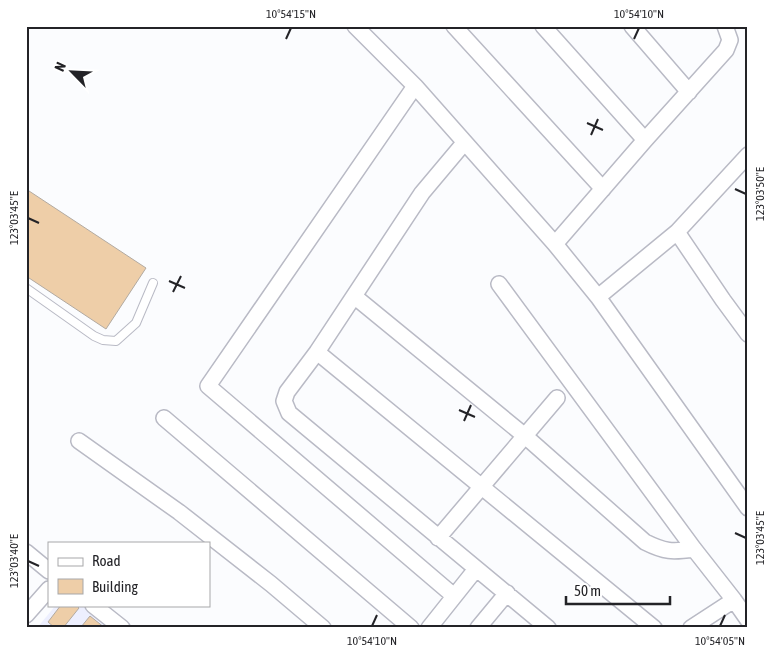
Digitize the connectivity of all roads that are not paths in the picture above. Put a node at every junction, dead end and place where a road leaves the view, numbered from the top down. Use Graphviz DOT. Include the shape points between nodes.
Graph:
graph roads {
  1 [pos="354,26"];
  2 [pos="454,26"];
  3 [pos="543,26"];
  4 [pos="632,26"];
  5 [pos="725,26"];
  6 [pos="415,86"];
  7 [pos="690,92"];
  8 [pos="645,140"];
  9 [pos="464,143"];
  10 [pos="745,163"];
  11 [pos="603,189"];
  12 [pos="677,232"];
  13 [pos="555,244"];
  14 [pos="153,283"];
  15 [pos="499,284"];
  16 [pos="26,288"];
  17 [pos="354,296"];
  18 [pos="598,297"];
  19 [pos="748,334"];
  20 [pos="317,352"];
  21 [pos="556,398"];
  22 [pos="164,418"];
  23 [pos="525,436"];
  24 [pos="79,441"];
  25 [pos="482,486"];
  26 [pos="748,508"];
  27 [pos="438,538"];
  28 [pos="694,549"];
  29 [pos="26,552"];
  30 [pos="476,569"];
  31 [pos="48,570"];
  32 [pos="48,590"];
  33 [pos="507,593"];
  34 [pos="454,596"];
  35 [pos="734,600"];
  36 [pos="94,606"];
  37 [pos="26,615"];
  38 [pos="748,620"];
  39 [pos="122,628"];
  40 [pos="323,628"];
  41 [pos="411,628"];
  42 [pos="429,628"];
  43 [pos="478,628"];
  44 [pos="548,628"];
  45 [pos="654,628"];
  46 [pos="691,628"];
  1 -- 6 [label="street"];
  2 -- 11 [label="street"];
  3 -- 8 [label="street"];
  4 -- 7 [label="street"];
  5 -- 7 [label="street" via="730,40 726,50"];
  6 -- 9 [label="street"];
  6 -- 34 [label="street" via="208,386"];
  7 -- 8 [label="street"];
  8 -- 11 [label="street"];
  9 -- 13 [label="street"];
  9 -- 17 [label="street" via="422,193"];
  10 -- 12 [label="street"];
  11 -- 13 [label="street"];
  12 -- 18 [label="street"];
  12 -- 19 [label="street"];
  13 -- 18 [label="street"];
  14 -- 16 [label="lane" via="136,323 116,341 94,336"];
  15 -- 28 [label="street"];
  17 -- 20 [label="street"];
  17 -- 23 [label="street"];
  18 -- 26 [label="street"];
  20 -- 25 [label="street"];
  20 -- 27 [label="street" via="287,392 284,401 288,413"];
  21 -- 23 [label="street"];
  22 -- 41 [label="street"];
  23 -- 25 [label="street"];
  23 -- 28 [label="street" via="645,542 660,550"];
  24 -- 40 [label="street" via="179,512"];
  25 -- 27 [label="street"];
  25 -- 45 [label="street"];
  27 -- 30 [label="street"];
  28 -- 35 [label="street"];
  29 -- 31 [label="street"];
  30 -- 33 [label="street"];
  30 -- 34 [label="street"];
  32 -- 37 [label="street"];
  33 -- 43 [label="street"];
  33 -- 44 [label="street"];
  34 -- 42 [label="street"];
  35 -- 38 [label="street"];
  35 -- 46 [label="street"];
  36 -- 39 [label="street"];
}
